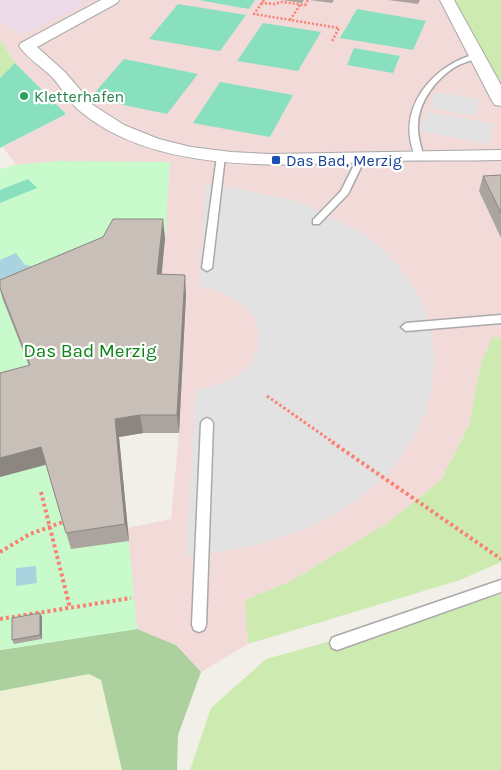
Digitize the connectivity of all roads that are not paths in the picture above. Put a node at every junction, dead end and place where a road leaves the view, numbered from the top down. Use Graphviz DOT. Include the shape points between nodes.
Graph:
graph roads {
  1 [pos="447,0"];
  2 [pos="107,1"];
  3 [pos="476,56"];
  4 [pos="501,101"];
  5 [pos="420,155"];
  6 [pos="221,156"];
  7 [pos="501,156"];
  8 [pos="362,157"];
  9 [pos="316,222"];
  10 [pos="207,268"];
  11 [pos="501,319"];
  12 [pos="406,327"];
  13 [pos="207,423"];
  14 [pos="501,586"];
  15 [pos="199,625"];
  16 [pos="337,643"];
  1 -- 3 [label="street"];
  2 -- 6 [label="street" via="27,46 62,78 86,108 135,138 169,148"];
  3 -- 4 [label="street"];
  3 -- 5 [label="lane" via="448,66 421,101 414,121"];
  5 -- 7 [label="street"];
  5 -- 8 [label="street"];
  6 -- 8 [label="street" via="276,160"];
  6 -- 10 [label="lane"];
  8 -- 9 [label="lane" via="344,192"];
  11 -- 12 [label="lane"];
  13 -- 15 [label="lane"];
  14 -- 16 [label="lane"];
}
